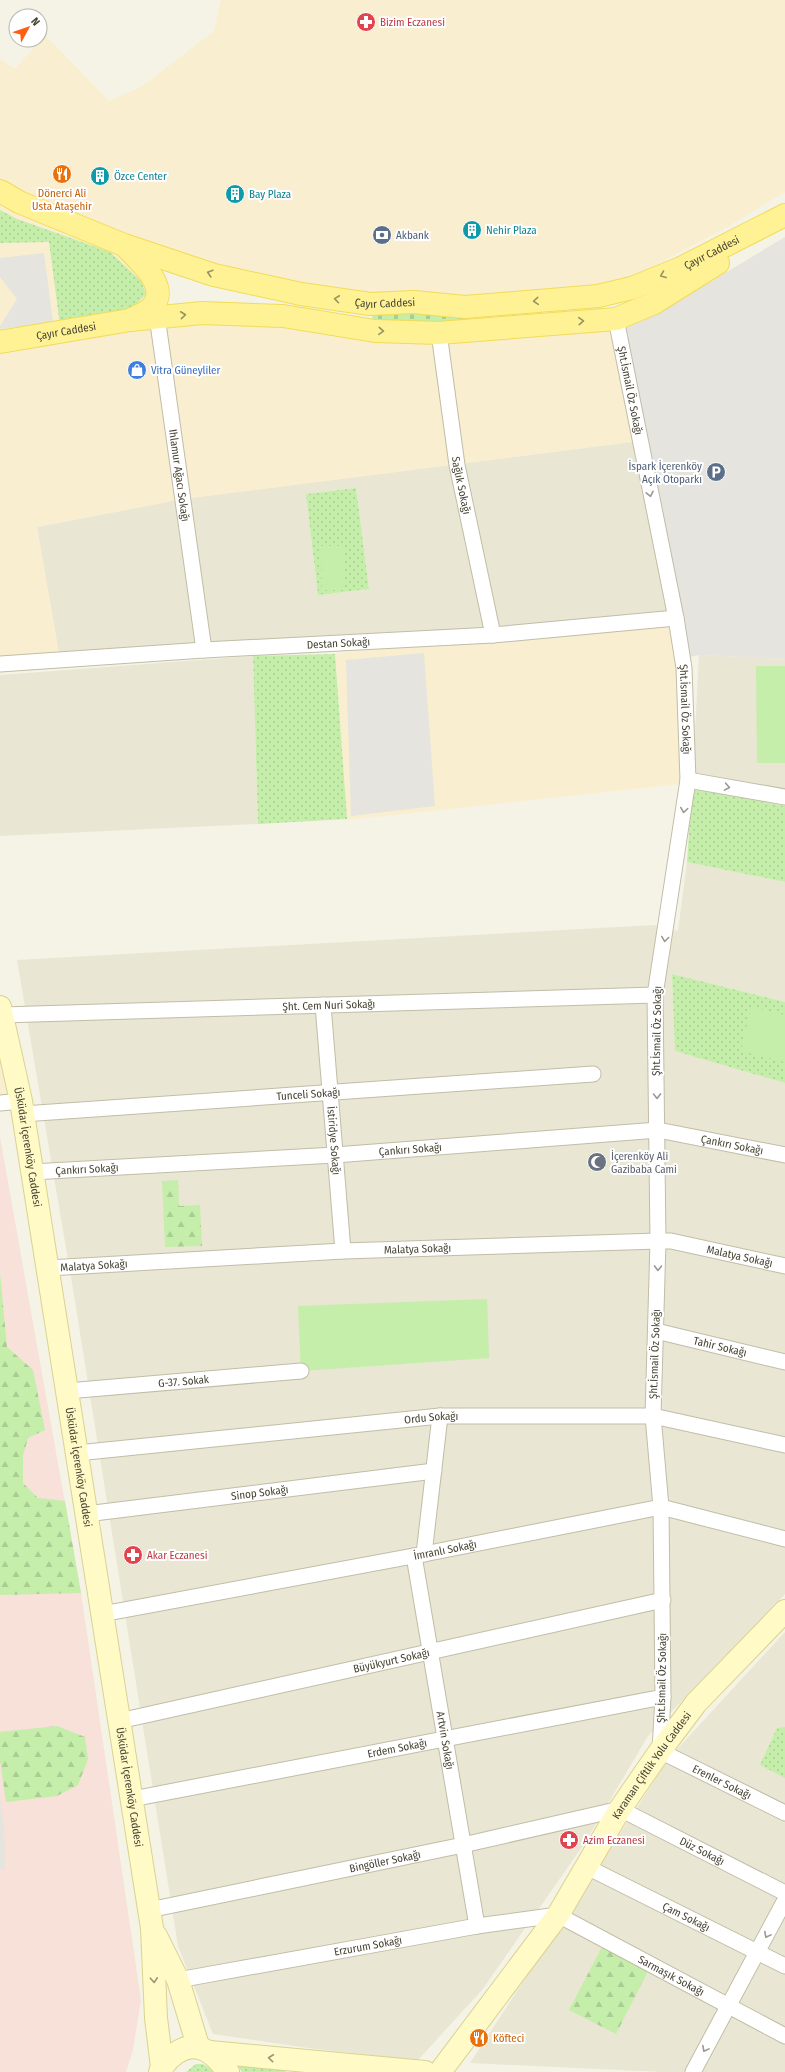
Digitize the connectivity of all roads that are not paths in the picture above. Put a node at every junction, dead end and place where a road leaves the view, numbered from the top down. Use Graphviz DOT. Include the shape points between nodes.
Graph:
graph roads {
  1 [pos="0,191"];
  2 [pos="779,218"];
  3 [pos="124,246"];
  4 [pos="156,308"];
  5 [pos="616,319"];
  6 [pos="439,333"];
  7 [pos="0,342"];
  8 [pos="676,618"];
  9 [pos="493,635"];
  10 [pos="204,650"];
  11 [pos="0,664"];
  12 [pos="688,780"];
  13 [pos="785,796"];
  14 [pos="655,995"];
  15 [pos="323,1005"];
  16 [pos="1,1011"];
  17 [pos="593,1074"];
  18 [pos="330,1093"];
  19 [pos="15,1106"];
  20 [pos="658,1130"];
  21 [pos="335,1155"];
  22 [pos="785,1155"];
  23 [pos="32,1172"];
  24 [pos="658,1241"];
  25 [pos="343,1251"];
  26 [pos="785,1266"];
  27 [pos="48,1268"];
  28 [pos="656,1331"];
  29 [pos="785,1362"];
  30 [pos="300,1372"];
  31 [pos="67,1391"];
  32 [pos="440,1416"];
  33 [pos="653,1416"];
  34 [pos="785,1445"];
  35 [pos="77,1453"];
  36 [pos="434,1471"];
  37 [pos="661,1507"];
  38 [pos="86,1514"];
  39 [pos="785,1539"];
  40 [pos="419,1555"];
  41 [pos="663,1600"];
  42 [pos="102,1614"];
  43 [pos="781,1622"];
  44 [pos="430,1652"];
  45 [pos="663,1698"];
  46 [pos="119,1721"];
  47 [pos="446,1740"];
  48 [pos="660,1751"];
  49 [pos="132,1799"];
  50 [pos="620,1809"];
  51 [pos="785,1813"];
  52 [pos="463,1845"];
  53 [pos="587,1867"];
  54 [pos="785,1893"];
  55 [pos="785,1900"];
  56 [pos="558,1915"];
  57 [pos="151,1919"];
  58 [pos="477,1926"];
  59 [pos="758,1952"];
  60 [pos="785,1966"];
  61 [pos="178,1980"];
  62 [pos="728,2006"];
  63 [pos="785,2036"];
  64 [pos="204,2049"];
  65 [pos="323,2068"];
  66 [pos="161,2070"];
  67 [pos="384,2070"];
  68 [pos="228,2072"];
  69 [pos="296,2072"];
  70 [pos="425,2072"];
  71 [pos="440,2072"];
  72 [pos="693,2072"];
  1 -- 3 [label="main road, Çayır Caddesi" via="19,202"];
  2 -- 3 [label="main road, Çayır Caddesi, one-way" via="681,268 632,288 598,296 465,307 414,302 370,304 301,294 214,275"];
  2 -- 5 [label="main road, Çayır Caddesi" via="739,250 654,303"];
  3 -- 4 [label="main road" via="155,280"];
  4 -- 6 [label="main road, Çayır Caddesi, one-way" via="284,316 375,331"];
  4 -- 7 [label="main road, Çayır Caddesi" via="153,306 130,320"];
  4 -- 10 [label="street, Ihlamur Ağacı Sokağı"];
  6 -- 5 [label="main road, Çayır Caddesi, one-way"];
  5 -- 8 [label="street, Şht.İsmail Öz Sokağı, one-way"];
  6 -- 9 [label="street, Sağlık Sokağı" via="457,465"];
  8 -- 9 [label="street, Destan Sokağı"];
  8 -- 12 [label="street, Şht.İsmail Öz Sokağı" via="684,668"];
  9 -- 10 [label="street, Destan Sokağı"];
  10 -- 11 [label="street, Destan Sokağı"];
  12 -- 13 [label="street, one-way"];
  12 -- 14 [label="street, Şht.İsmail Öz Sokağı, one-way"];
  14 -- 15 [label="street, Şht. Cem Nuri Sokağı"];
  14 -- 20 [label="street, Şht.İsmail Öz Sokağı, one-way"];
  15 -- 16 [label="street, Şht. Cem Nuri Sokağı"];
  15 -- 18 [label="street, İstiridye Sokağı"];
  16 -- 19 [label="main road, Üsküdar İçerenköy Caddesi"];
  17 -- 18 [label="street, Tunceli Sokağı"];
  18 -- 19 [label="street, Tunceli Sokağı"];
  18 -- 21 [label="street, İstiridye Sokağı"];
  19 -- 23 [label="main road, Üsküdar İçerenköy Caddesi"];
  20 -- 21 [label="street, Çankırı Sokağı"];
  20 -- 22 [label="street, Çankırı Sokağı"];
  20 -- 24 [label="street, Şht.İsmail Öz Sokağı"];
  21 -- 23 [label="street, Çankırı Sokağı"];
  21 -- 25 [label="street, İstiridye Sokağı"];
  23 -- 27 [label="main road, Üsküdar İçerenköy Caddesi"];
  24 -- 25 [label="street, Malatya Sokağı"];
  24 -- 26 [label="street, Malatya Sokağı" via="670,1241"];
  24 -- 28 [label="street, Şht.İsmail Öz Sokağı, one-way"];
  25 -- 27 [label="street, Malatya Sokağı"];
  27 -- 31 [label="main road, Üsküdar İçerenköy Caddesi"];
  28 -- 29 [label="street, Tahir Sokağı"];
  28 -- 33 [label="street, Şht.İsmail Öz Sokağı"];
  30 -- 31 [label="street, G-37. Sokak"];
  31 -- 35 [label="main road, Üsküdar İçerenköy Caddesi"];
  32 -- 33 [label="street, Ordu Sokağı"];
  32 -- 35 [label="street, Ordu Sokağı"];
  32 -- 36 [label="street, Artvin Sokağı"];
  33 -- 34 [label="street, Ordu Sokağı"];
  33 -- 37 [label="street, Şht.İsmail Öz Sokağı"];
  35 -- 38 [label="main road, Üsküdar İçerenköy Caddesi"];
  36 -- 38 [label="street, Sinop Sokağı"];
  36 -- 40 [label="street, Artvin Sokağı"];
  37 -- 39 [label="street, İmranlı Sokağı"];
  37 -- 40 [label="street, İmranlı Sokağı"];
  37 -- 41 [label="street, Şht.İsmail Öz Sokağı"];
  38 -- 42 [label="main road, Üsküdar İçerenköy Caddesi"];
  40 -- 42 [label="street, İmranlı Sokağı"];
  40 -- 44 [label="street, Artvin Sokağı"];
  41 -- 44 [label="street, Büyükyurt Sokağı"];
  41 -- 45 [label="street, Şht.İsmail Öz Sokağı"];
  42 -- 46 [label="main road, Üsküdar İçerenköy Caddesi"];
  43 -- 48 [label="main road, Karaman Çiftlik Yolu Caddesi" via="696,1703"];
  44 -- 46 [label="street, Büyükyurt Sokağı"];
  44 -- 47 [label="street, Artvin Sokağı"];
  45 -- 47 [label="street, Erdem Sokağı"];
  45 -- 48 [label="street, Şht.İsmail Öz Sokağı"];
  46 -- 49 [label="main road, Üsküdar İçerenköy Caddesi"];
  47 -- 49 [label="street, Erdem Sokağı"];
  47 -- 52 [label="street, Artvin Sokağı"];
  48 -- 50 [label="main road, Karaman Çiftlik Yolu Caddesi"];
  48 -- 51 [label="street, Erenler Sokağı"];
  49 -- 57 [label="main road, Üsküdar İçerenköy Caddesi"];
  50 -- 52 [label="street, Bingöller Sokağı"];
  50 -- 53 [label="main road, Karaman Çiftlik Yolu Caddesi"];
  50 -- 54 [label="street, Düz Sokağı"];
  52 -- 57 [label="street, Bingöller Sokağı"];
  52 -- 58 [label="street, Artvin Sokağı"];
  53 -- 56 [label="main road, Karaman Çiftlik Yolu Caddesi"];
  53 -- 59 [label="street, Çam Sokağı"];
  55 -- 59 [label="street, one-way"];
  56 -- 58 [label="street, Erzurum Sokağı"];
  56 -- 62 [label="street, Sarmaşık Sokağı"];
  56 -- 71 [label="main road, Karaman Çiftlik Yolu Caddesi"];
  57 -- 61 [label="main road"];
  57 -- 66 [label="main road, one-way"];
  58 -- 61 [label="street, Erzurum Sokağı"];
  59 -- 60 [label="street, Çam Sokağı"];
  59 -- 62 [label="street"];
  61 -- 64 [label="main road"];
  62 -- 63 [label="street, Sarmaşık Sokağı"];
  62 -- 72 [label="street, one-way"];
  65 -- 64 [label="main road, one-way"];
  64 -- 66 [label="main road" via="181,2050 169,2058"];
  64 -- 68 [label="main road"];
  65 -- 67 [label="main road"];
  65 -- 69 [label="main road"];
  67 -- 70 [label="main road"];
}
